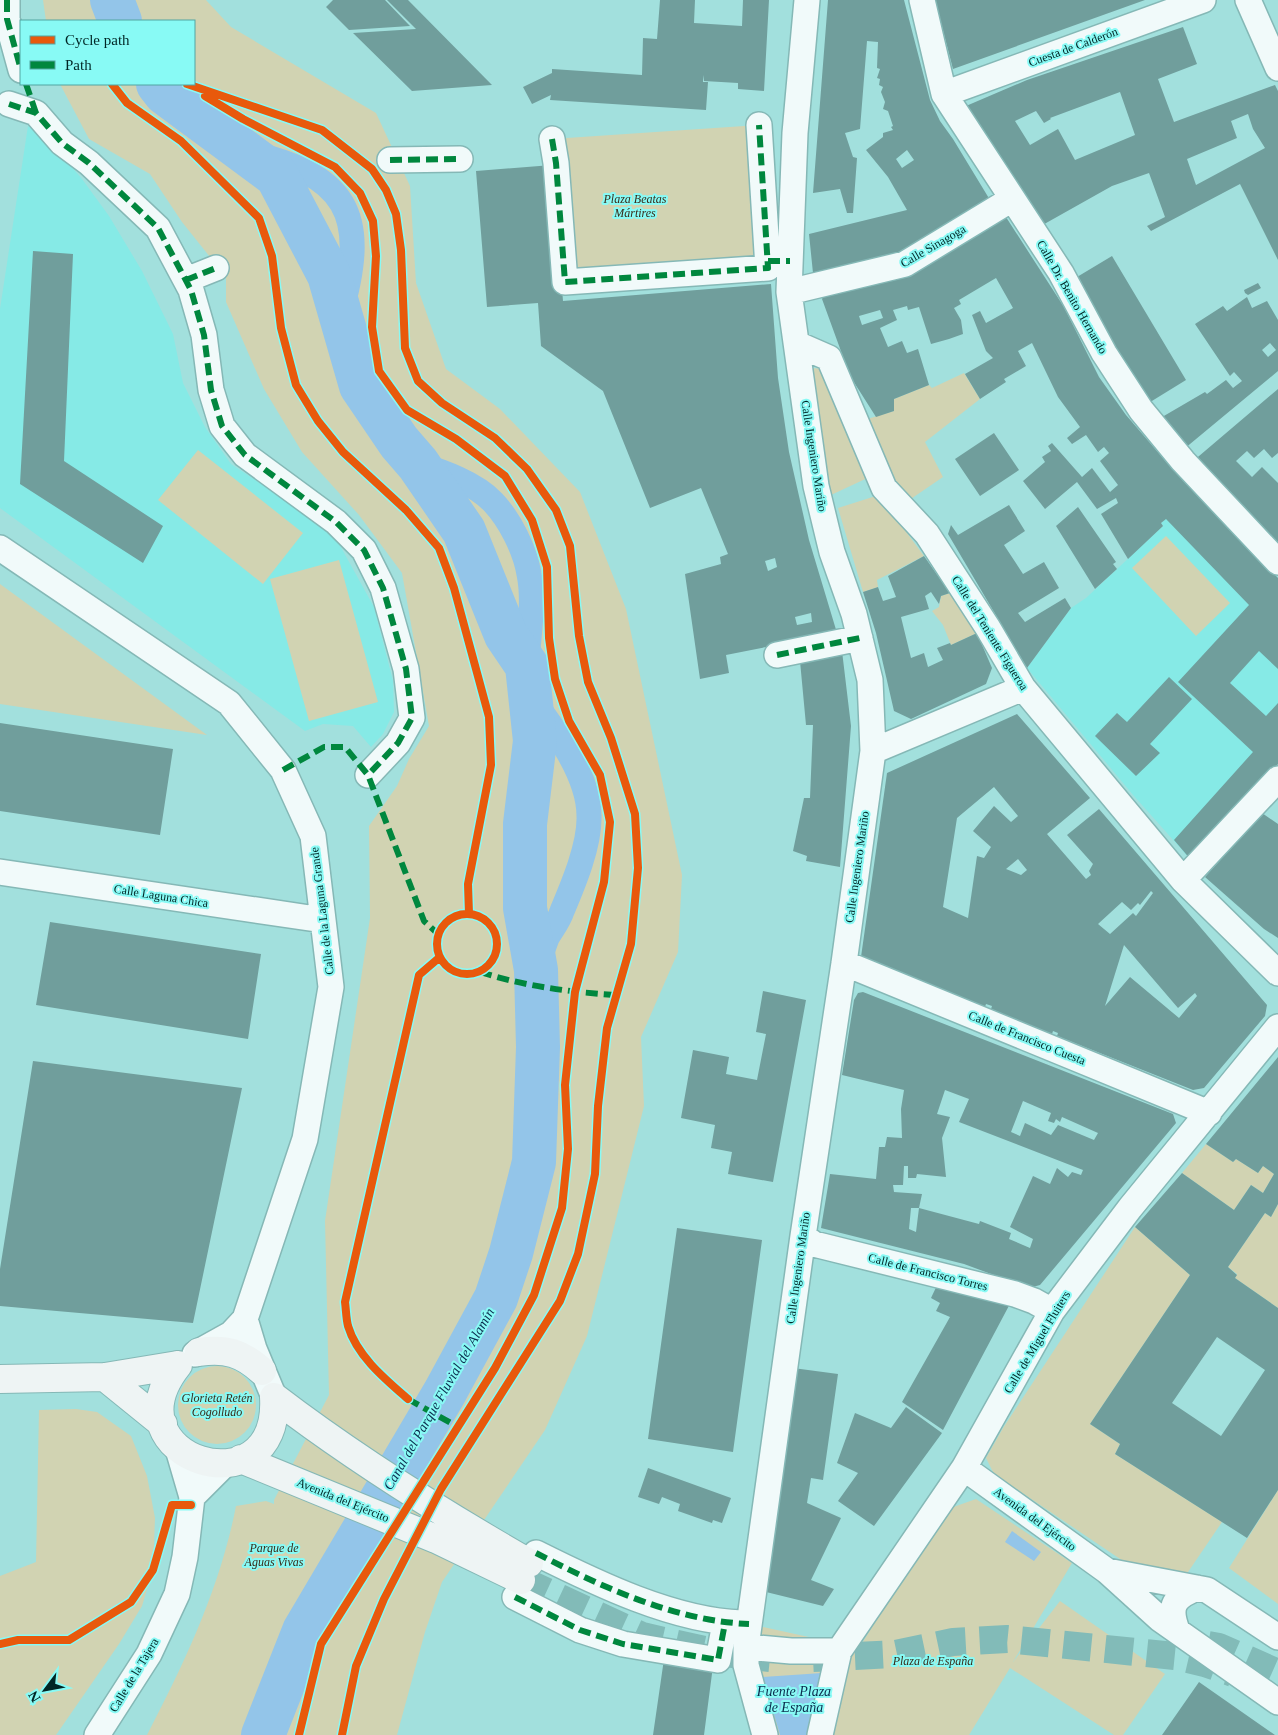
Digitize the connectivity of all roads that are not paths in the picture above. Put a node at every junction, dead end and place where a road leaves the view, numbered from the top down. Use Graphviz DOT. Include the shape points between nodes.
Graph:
graph roads {
  1 [pos="7,0"];
  2 [pos="807,0"];
  3 [pos="922,0"];
  4 [pos="1203,0"];
  5 [pos="1248,0"];
  6 [pos="20,66"];
  7 [pos="1278,68"];
  8 [pos="26,85"];
  9 [pos="944,94"];
  10 [pos="8,104"];
  11 [pos="36,113"];
  12 [pos="759,125"];
  13 [pos="552,139"];
  14 [pos="460,159"];
  15 [pos="390,160"];
  16 [pos="1012,199"];
  17 [pos="779,261"];
  18 [pos="216,268"];
  19 [pos="186,280"];
  20 [pos="789,292"];
  21 [pos="797,344"];
  22 [pos="0,548"];
  23 [pos="1278,562"];
  24 [pos="860,638"];
  25 [pos="777,655"];
  26 [pos="1023,688"];
  27 [pos="873,751"];
  28 [pos="368,775"];
  29 [pos="1278,779"];
  30 [pos="0,872"];
  31 [pos="1184,880"];
  32 [pos="323,920"];
  33 [pos="844,963"];
  34 [pos="1278,973"];
  35 [pos="1278,1027"];
  36 [pos="1209,1112"];
  37 [pos="803,1236"];
  38 [pos="1052,1312"];
  39 [pos="245,1319"];
  40 [pos="189,1358"];
  41 [pos="262,1371"];
  42 [pos="105,1377"];
  43 [pos="0,1379"];
  44 [pos="274,1397"];
  45 [pos="163,1424"];
  46 [pos="178,1449"];
  47 [pos="233,1461"];
  48 [pos="964,1468"];
  49 [pos="192,1497"];
  50 [pos="442,1528"];
  51 [pos="1107,1571"];
  52 [pos="525,1573"];
  53 [pos="1197,1588"];
  54 [pos="725,1623"];
  55 [pos="1177,1630"];
  56 [pos="1278,1638"];
  57 [pos="747,1645"];
  58 [pos="837,1657"];
  59 [pos="1278,1702"];
  60 [pos="97,1735"];
  61 [pos="765,1735"];
  62 [pos="820,1735"];
  1 -- 6 [label="street" via="7,19"];
  2 -- 17 [label="street, Calle Ingeniero Mariño"];
  3 -- 9 [label="street, Calle Dr. Benito Hernando"];
  4 -- 9 [label="street, Cuesta de Calderón"];
  5 -- 7 [label="street"];
  8 -- 11 [label="street"];
  9 -- 16 [label="street, Calle Dr. Benito Hernando"];
  10 -- 11 [label="street"];
  11 -- 19 [label="street" via="62,143 158,228"];
  12 -- 17 [label="street"];
  13 -- 17 [label="street" via="566,282 768,268"];
  14 -- 15 [label="street"];
  16 -- 20 [label="street, Calle Sinagoga" via="905,264"];
  16 -- 23 [label="street, Calle Dr. Benito Hernando" via="1061,273 1104,353 1141,410 1183,461"];
  17 -- 20 [label="street, Calle Ingeniero Mariño"];
  18 -- 19 [label="street"];
  19 -- 28 [label="street" via="204,335 211,390 222,426 245,455 336,522 364,550 383,588 406,669 412,718 398,743"];
  20 -- 21 [label="street, Calle Ingeniero Mariño"];
  21 -- 24 [label="street, Calle Ingeniero Mariño" via="816,486 832,552"];
  21 -- 26 [label="street, Calle del Teniente Figueroa" via="829,358 884,488 927,534"];
  22 -- 32 [label="street, Calle de la Laguna Grande" via="229,703 283,770 313,836"];
  24 -- 25 [label="street"];
  24 -- 27 [label="street, Calle Ingeniero Mariño" via="870,680"];
  26 -- 27 [label="street"];
  26 -- 31 [label="street, Calle del Teniente Figueroa"];
  27 -- 33 [label="street, Calle Ingeniero Mariño"];
  29 -- 31 [label="street"];
  30 -- 32 [label="street, Calle Laguna Chica"];
  31 -- 34 [label="street, Calle del Teniente Figueroa"];
  32 -- 39 [label="street, Calle de la Laguna Grande" via="331,987 305,1139"];
  33 -- 36 [label="street, Calle de Francisco Cuesta"];
  33 -- 37 [label="street, Calle Ingeniero Mariño"];
  35 -- 36 [label="street, Calle de Miguel Fluiters"];
  36 -- 38 [label="street, Calle de Miguel Fluiters" via="1130,1208"];
  37 -- 38 [label="street, Calle de Francisco Torres" via="814,1244 1015,1294 1034,1300"];
  37 -- 57 [label="street, Calle Ingeniero Mariño"];
  38 -- 48 [label="street, Calle de Miguel Fluiters"];
  39 -- 40 [label="street, Calle de la Laguna Grande" via="230,1334"];
  39 -- 41 [label="street"];
  40 -- 41 [label="street" via="217,1349 234,1352 249,1359"];
  40 -- 42 [label="street"];
  40 -- 45 [label="street" via="168,1377 162,1392"];
  41 -- 44 [label="street"];
  42 -- 43 [label="street"];
  42 -- 45 [label="street"];
  44 -- 47 [label="street" via="275,1412 264,1440 254,1451"];
  44 -- 50 [label="street, Avenida del Ejército" via="377,1472"];
  45 -- 46 [label="street"];
  46 -- 47 [label="street" via="209,1464"];
  46 -- 49 [label="street, Calle de la Tajera"];
  47 -- 49 [label="street" via="203,1484"];
  47 -- 50 [label="street, Avenida del Ejército"];
  48 -- 51 [label="street, Avenida del Ejército"];
  48 -- 58 [label="street, Calle de Miguel Fluiters"];
  49 -- 60 [label="street, Calle de la Tajera" via="177,1594 150,1654"];
  50 -- 52 [label="street, Avenida del Ejército"];
  51 -- 53 [label="street, Avenida del Ejército"];
  51 -- 55 [label="street, Avenida del Ejército" via="1160,1619"];
  52 -- 54 [label="street"];
  52 -- 54 [label="street" via="580,1630 623,1644 718,1660"];
  53 -- 55 [label="street" via="1181,1594 1174,1604 1173,1618"];
  53 -- 56 [label="street, Avenida del Ejército" via="1207,1590"];
  54 -- 57 [label="street"];
  55 -- 59 [label="street, Avenida del Ejército"];
  57 -- 58 [label="street"];
  57 -- 61 [label="street, Calle Ingeniero Mariño"];
  58 -- 62 [label="street"];
}
